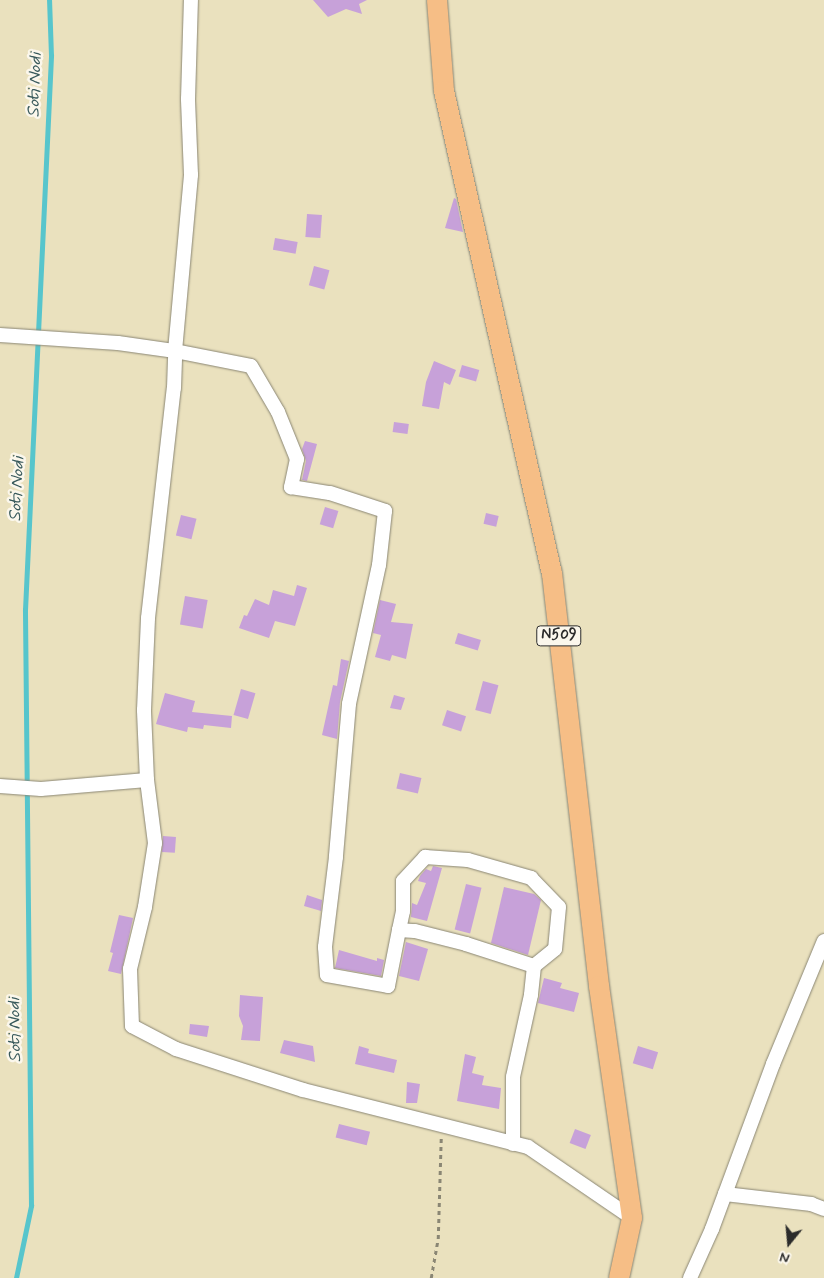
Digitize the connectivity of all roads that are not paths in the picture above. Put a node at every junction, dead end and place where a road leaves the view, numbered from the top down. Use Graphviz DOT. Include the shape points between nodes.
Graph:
graph roads {
  1 [pos="191,0"];
  2 [pos="437,0"];
  3 [pos="0,335"];
  4 [pos="175,351"];
  5 [pos="147,780"];
  6 [pos="0,786"];
  7 [pos="400,930"];
  8 [pos="824,941"];
  9 [pos="534,966"];
  10 [pos="513,1144"];
  11 [pos="725,1194"];
  12 [pos="824,1208"];
  13 [pos="632,1218"];
  14 [pos="619,1278"];
  15 [pos="690,1278"];
  1 -- 4 [label="street" via="188,99 191,175"];
  2 -- 13 [label="highway, N509" via="444,92 552,573 599,986"];
  3 -- 4 [label="street" via="118,343"];
  4 -- 5 [label="street" via="174,388 148,618 144,710"];
  4 -- 7 [label="street" via="251,366 278,412 297,460 291,487 330,493 385,511 379,565 348,704 325,947 327,975 388,986"];
  5 -- 6 [label="street" via="41,789"];
  5 -- 10 [label="street" via="155,842 145,907 130,969 132,1026 176,1049 304,1090"];
  7 -- 9 [label="street" via="415,930"];
  7 -- 9 [label="street" via="403,881 425,857 468,860 531,878 559,907 555,949"];
  8 -- 11 [label="street"];
  9 -- 10 [label="street" via="513,1077"];
  10 -- 13 [label="street" via="528,1147"];
  11 -- 12 [label="street"];
  11 -- 15 [label="street"];
  13 -- 14 [label="highway, N509"];
}
